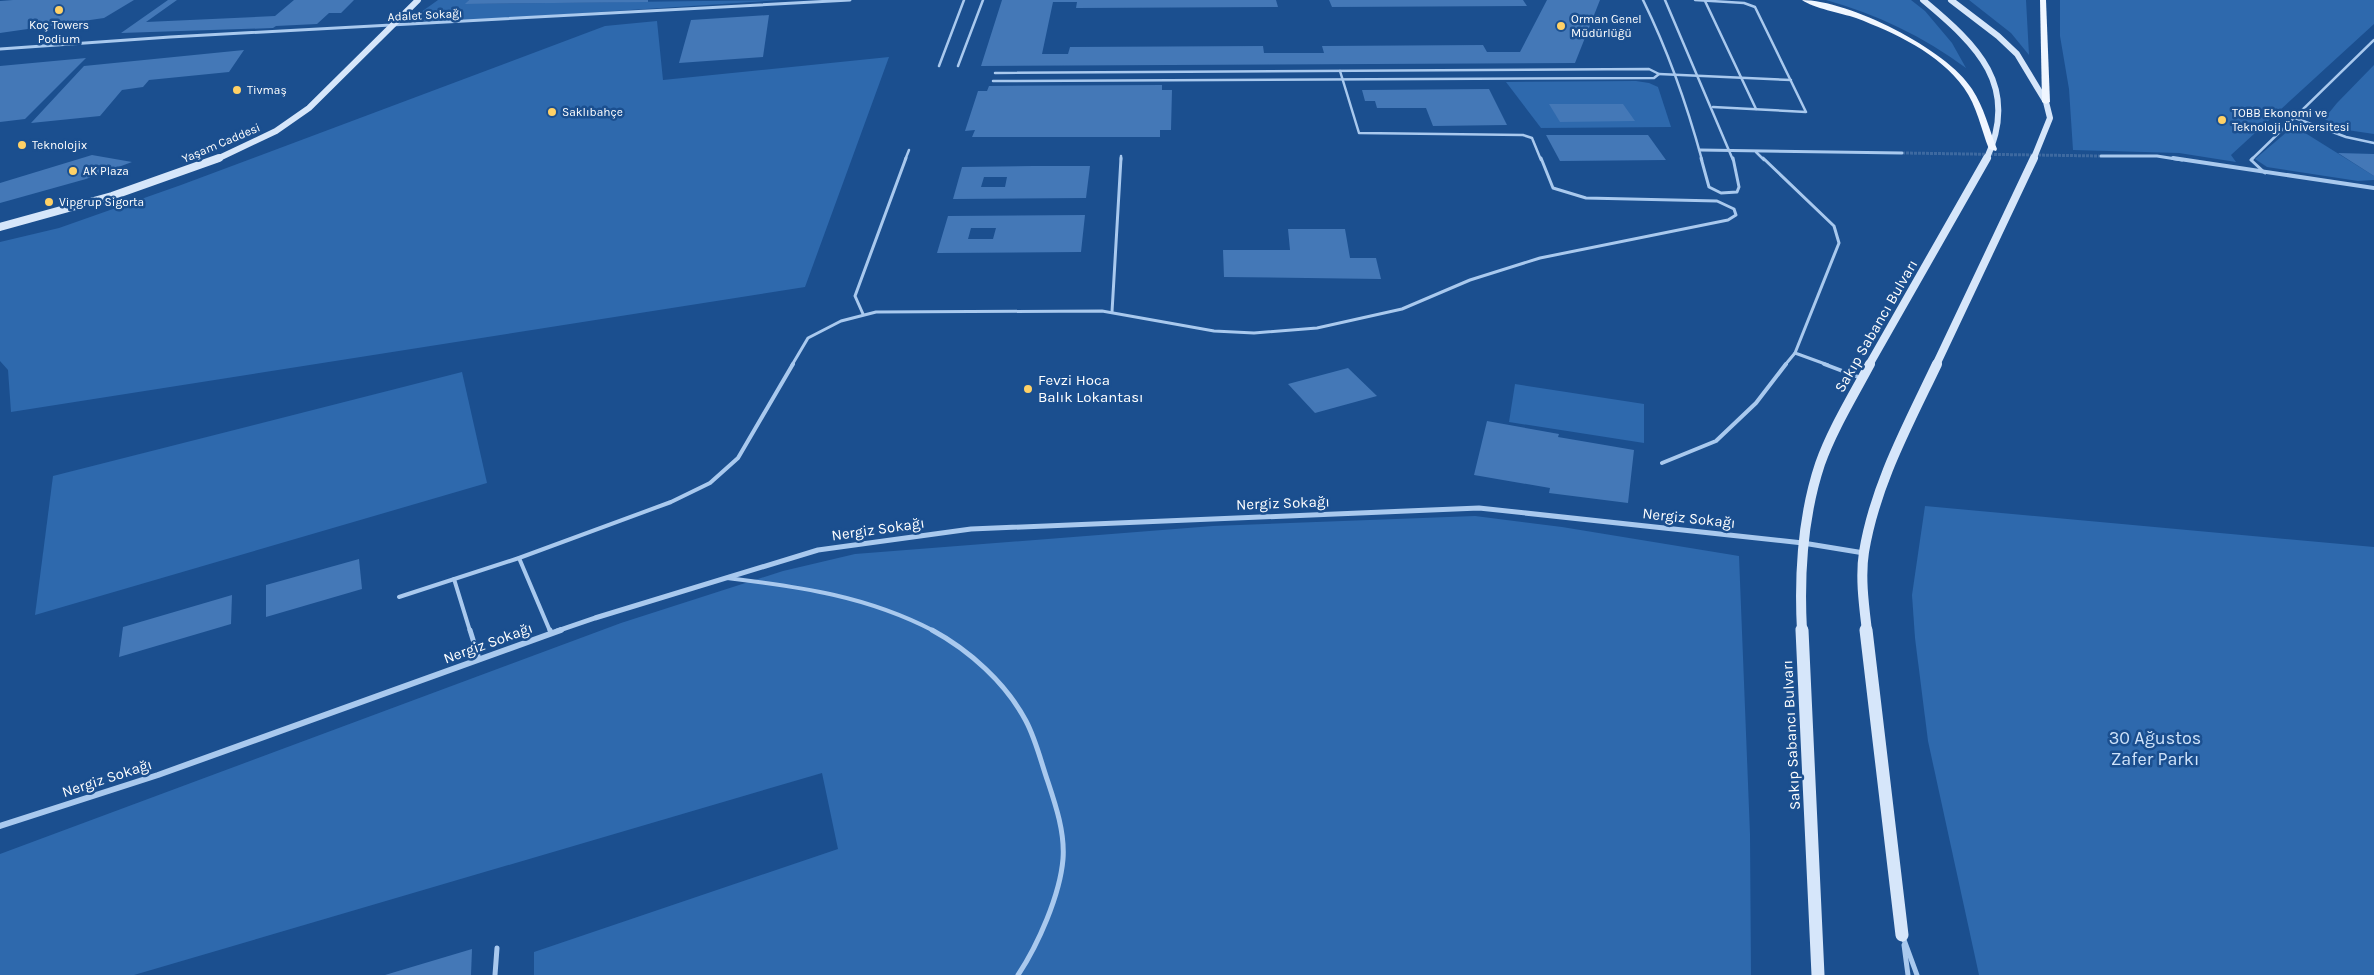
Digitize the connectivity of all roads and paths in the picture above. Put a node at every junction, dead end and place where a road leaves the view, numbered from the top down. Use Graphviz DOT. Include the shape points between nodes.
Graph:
graph roads {
  1 [pos="413,0"];
  2 [pos="418,0"];
  3 [pos="850,0"];
  4 [pos="964,0"];
  5 [pos="983,0"];
  6 [pos="1643,0"];
  7 [pos="1665,0"];
  8 [pos="1695,0"];
  9 [pos="1805,0"];
  10 [pos="1923,0"];
  11 [pos="1951,0"];
  12 [pos="2043,0"];
  13 [pos="1705,1"];
  14 [pos="410,7"];
  15 [pos="392,26"];
  16 [pos="2374,40"];
  17 [pos="0,49"];
  18 [pos="939,66"];
  19 [pos="958,66"];
  20 [pos="1340,72"];
  21 [pos="995,73"];
  22 [pos="1660,74"];
  23 [pos="1674,74"];
  24 [pos="1699,76"];
  25 [pos="1741,78"];
  26 [pos="1342,80"];
  27 [pos="1791,80"];
  28 [pos="992,81"];
  29 [pos="2046,102"];
  30 [pos="1712,107"];
  31 [pos="1756,109"];
  32 [pos="2294,118"];
  33 [pos="2374,143"];
  34 [pos="1993,149"];
  35 [pos="909,150"];
  36 [pos="1700,150"];
  37 [pos="1731,151"];
  38 [pos="1756,152"];
  39 [pos="1902,153"];
  40 [pos="1121,156"];
  41 [pos="2102,156"];
  42 [pos="2265,173"];
  43 [pos="2374,188"];
  44 [pos="0,227"];
  45 [pos="1112,312"];
  46 [pos="863,314"];
  47 [pos="1796,353"];
  48 [pos="1861,378"];
  49 [pos="1662,463"];
  50 [pos="1803,543"];
  51 [pos="1864,553"];
  52 [pos="519,558"];
  53 [pos="723,578"];
  54 [pos="454,579"];
  55 [pos="399,598"];
  56 [pos="551,633"];
  57 [pos="479,659"];
  58 [pos="0,826"];
  59 [pos="1902,935"];
  60 [pos="497,948"];
  61 [pos="496,975"];
  62 [pos="1018,975"];
  63 [pos="1818,975"];
  64 [pos="1908,975"];
  65 [pos="1917,975"];
  1 -- 14 [label="street, Yaşam Caddesi"];
  2 -- 14 [label="street, Yaşam Caddesi"];
  3 -- 15 [label="street, Adalet Sokağı"];
  4 -- 18 [label="lane"];
  5 -- 19 [label="lane"];
  6 -- 23 [label="lane"];
  7 -- 24 [label="lane"];
  8 -- 13 [label="lane"];
  9 -- 34 [label="main road" via="1854,16 1942,61 1969,90"];
  10 -- 34 [label="street, Sakıp Sabancı Bulvarı" via="1962,32 1995,82 2000,109"];
  11 -- 29 [label="street" via="2017,54"];
  12 -- 29 [label="main road"];
  13 -- 25 [label="lane"];
  13 -- 27 [label="lane" via="1755,7"];
  14 -- 15 [label="street, Yaşam Caddesi"];
  15 -- 17 [label="street, Adalet Sokağı"];
  15 -- 44 [label="street, Yaşam Caddesi" via="309,108 276,131 230,154 173,176"];
  16 -- 32 [label="lane"];
  20 -- 21 [label="lane"];
  20 -- 22 [label="lane" via="1649,69"];
  20 -- 26 [label="lane"];
  22 -- 23 [label="lane"];
  22 -- 26 [label="lane" via="1654,78"];
  23 -- 24 [label="lane"];
  23 -- 36 [label="lane"];
  24 -- 25 [label="lane"];
  24 -- 30 [label="lane"];
  25 -- 27 [label="lane"];
  25 -- 31 [label="lane"];
  26 -- 28 [label="lane"];
  26 -- 45 [label="lane" via="1359,133 1523,135 1532,138 1553,188 1560,191 1586,198 1709,200 1730,206 1736,215 1728,220 1540,258 1470,280 1402,309 1318,328 1224,332"];
  27 -- 31 [label="lane" via="1806,112"];
  29 -- 51 [label="street" via="2050,118 2045,135 1887,470"];
  30 -- 31 [label="lane"];
  30 -- 37 [label="lane"];
  32 -- 33 [label="lane" via="2346,137"];
  32 -- 42 [label="lane" via="2251,160"];
  34 -- 48 [label="street, Sakıp Sabancı Bulvarı"];
  35 -- 46 [label="lane" via="855,296"];
  36 -- 37 [label="street"];
  36 -- 37 [label="lane" via="1709,187 1726,194 1740,190"];
  37 -- 38 [label="street"];
  38 -- 39 [label="street"];
  38 -- 47 [label="lane" via="1834,226 1839,242"];
  40 -- 45 [label="lane"];
  41 -- 42 [label="street" via="2157,156"];
  42 -- 43 [label="street"];
  45 -- 46 [label="lane"];
  46 -- 52 [label="lane" via="837,322 808,338 738,458 710,483 671,502"];
  47 -- 48 [label="lane"];
  47 -- 49 [label="lane" via="1756,402 1716,441"];
  48 -- 50 [label="street, Sakıp Sabancı Bulvarı" via="1821,462 1807,510"];
  50 -- 51 [label="street, Nergiz Sokağı"];
  50 -- 53 [label="street, Nergiz Sokağı" via="1480,508 971,529 818,550"];
  50 -- 63 [label="street, Sakıp Sabancı Bulvarı" via="1800,604"];
  51 -- 59 [label="street" via="1864,610"];
  52 -- 54 [label="lane"];
  52 -- 56 [label="lane"];
  53 -- 56 [label="street, Nergiz Sokağı"];
  53 -- 62 [label="lane" via="830,592 900,613 951,642 1005,689 1026,721 1049,787 1059,822 1063,859 1055,893"];
  54 -- 55 [label="lane"];
  54 -- 57 [label="lane"];
  56 -- 57 [label="street, Nergiz Sokağı"];
  57 -- 58 [label="street, Nergiz Sokağı" via="158,775"];
  59 -- 64 [label="lane"];
  59 -- 65 [label="lane"];
  60 -- 61 [label="lane"];
}
